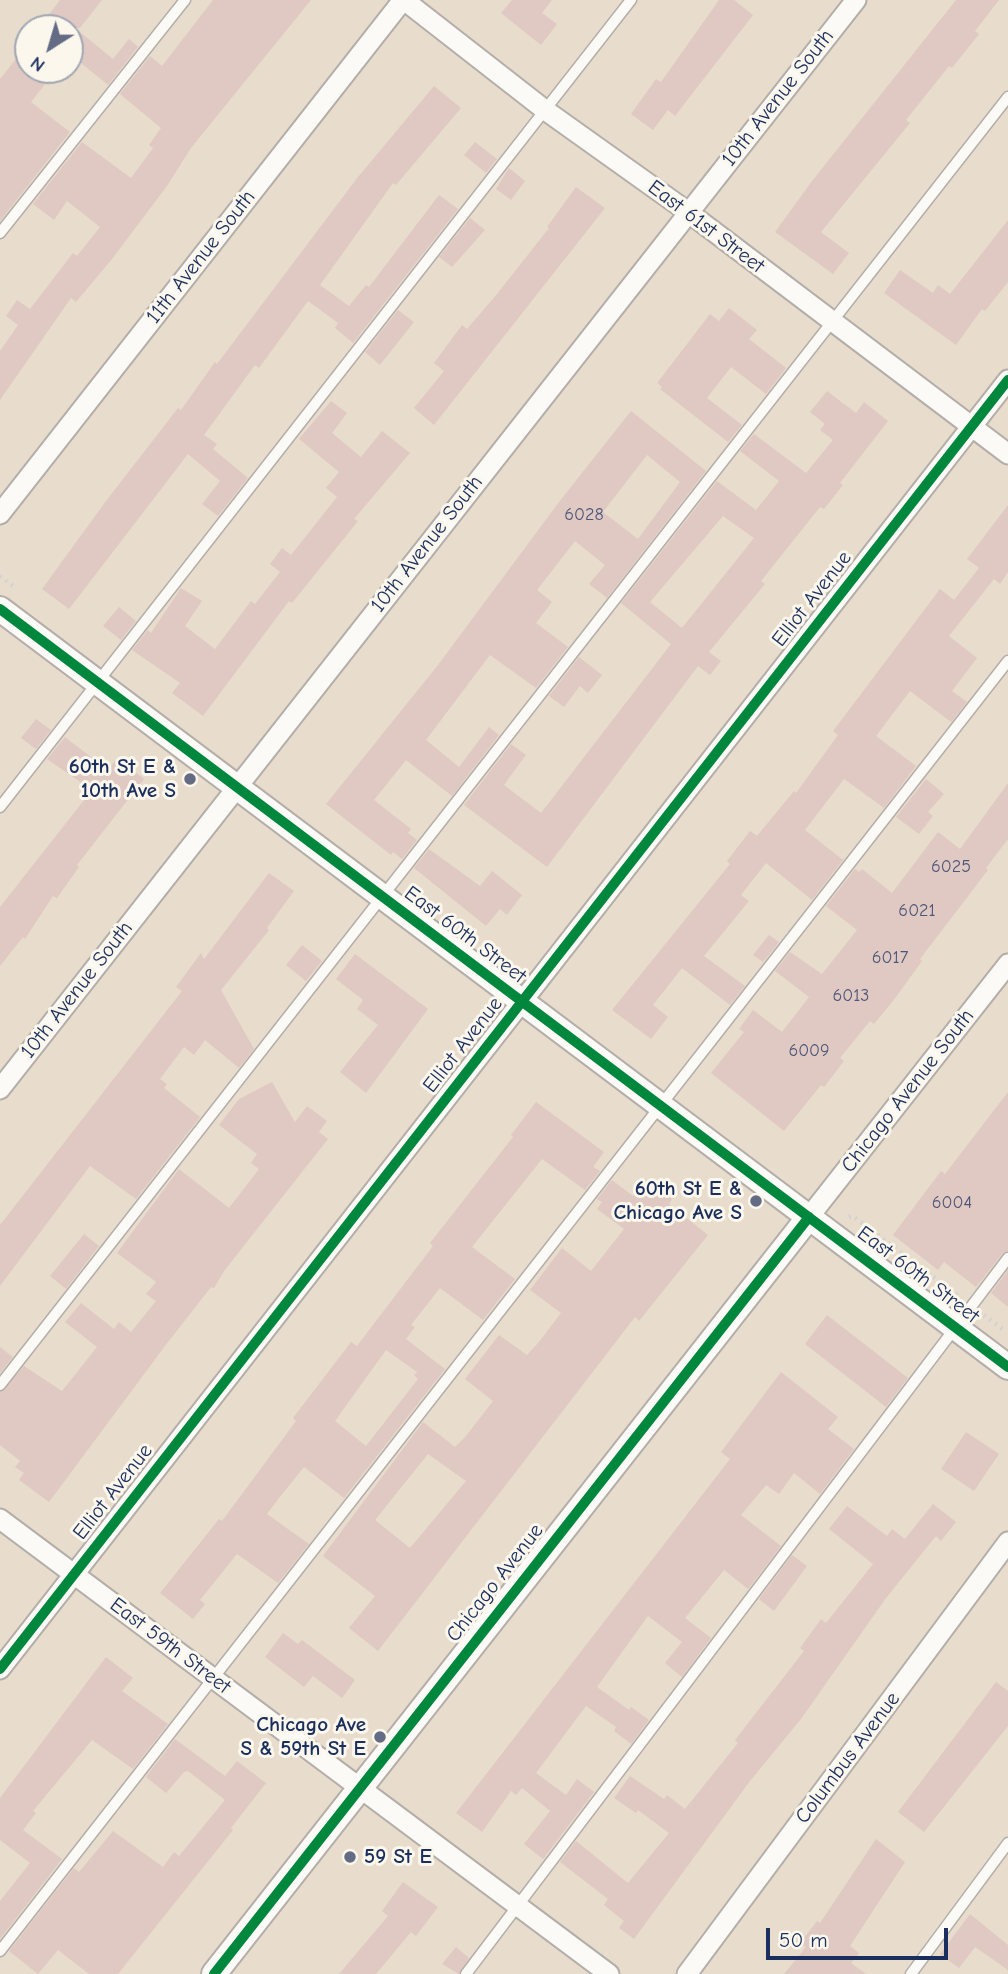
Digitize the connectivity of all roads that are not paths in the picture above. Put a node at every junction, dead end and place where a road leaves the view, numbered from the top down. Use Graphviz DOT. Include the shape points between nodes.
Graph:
graph roads {
  1 [pos="185,0"];
  2 [pos="403,0"];
  3 [pos="631,0"];
  4 [pos="856,0"];
  5 [pos="1008,97"];
  6 [pos="545,110"];
  7 [pos="688,212"];
  8 [pos="0,233"];
  9 [pos="832,322"];
  10 [pos="1008,380"];
  11 [pos="971,426"];
  12 [pos="1008,454"];
  13 [pos="0,514"];
  14 [pos="0,609"];
  15 [pos="1008,661"];
  16 [pos="97,682"];
  17 [pos="237,787"];
  18 [pos="0,807"];
  19 [pos="383,897"];
  20 [pos="1008,964"];
  21 [pos="522,1002"];
  22 [pos="0,1089"];
  23 [pos="660,1105"];
  24 [pos="809,1217"];
  25 [pos="1008,1258"];
  26 [pos="955,1326"];
  27 [pos="1008,1367"];
  28 [pos="0,1385"];
  29 [pos="0,1519"];
  30 [pos="1008,1542"];
  31 [pos="74,1574"];
  32 [pos="0,1669"];
  33 [pos="211,1677"];
  34 [pos="359,1788"];
  35 [pos="1008,1843"];
  36 [pos="519,1908"];
  37 [pos="0,1951"];
  38 [pos="214,1974"];
  39 [pos="466,1974"];
  40 [pos="609,1974"];
  41 [pos="687,1974"];
  42 [pos="911,1974"];
  1 -- 8 [label="lane"];
  2 -- 6 [label="street, East 61st Street"];
  2 -- 13 [label="street, 11th Avenue South"];
  3 -- 6 [label="lane"];
  4 -- 7 [label="street, 10th Avenue South"];
  5 -- 9 [label="lane"];
  6 -- 7 [label="street, East 61st Street"];
  6 -- 16 [label="lane"];
  7 -- 9 [label="street, East 61st Street"];
  7 -- 17 [label="street, 10th Avenue South"];
  9 -- 11 [label="street, East 61st Street"];
  9 -- 19 [label="lane"];
  10 -- 11 [label="street, Elliot Avenue"];
  11 -- 12 [label="street, East 61st Street"];
  11 -- 21 [label="street, Elliot Avenue"];
  14 -- 16 [label="street, East 60th Street"];
  15 -- 23 [label="lane"];
  16 -- 17 [label="street, East 60th Street"];
  16 -- 18 [label="lane"];
  17 -- 19 [label="street, East 60th Street"];
  17 -- 22 [label="street, 10th Avenue South"];
  19 -- 21 [label="street, East 60th Street"];
  19 -- 28 [label="lane"];
  20 -- 24 [label="street, Chicago Avenue South"];
  21 -- 23 [label="street, East 60th Street"];
  21 -- 31 [label="street, Elliot Avenue"];
  23 -- 24 [label="street, East 60th Street"];
  23 -- 33 [label="lane"];
  24 -- 26 [label="street, East 60th Street"];
  24 -- 34 [label="street, Chicago Avenue"];
  25 -- 26 [label="lane"];
  26 -- 27 [label="street, East 60th Street"];
  26 -- 36 [label="lane"];
  29 -- 31 [label="street, East 59th Street"];
  30 -- 41 [label="street, Columbus Avenue"];
  31 -- 32 [label="street, Elliot Avenue"];
  31 -- 33 [label="street, East 59th Street"];
  33 -- 34 [label="street, East 59th Street"];
  33 -- 37 [label="lane"];
  34 -- 36 [label="street, East 59th Street"];
  34 -- 38 [label="street, Chicago Avenue"];
  35 -- 42 [label="lane"];
  36 -- 39 [label="lane"];
  36 -- 40 [label="street, East 59th Street"];
}
